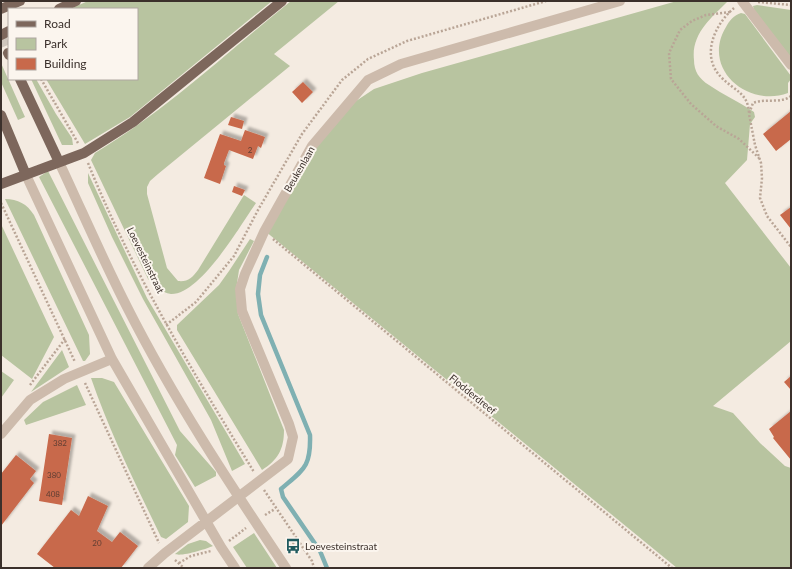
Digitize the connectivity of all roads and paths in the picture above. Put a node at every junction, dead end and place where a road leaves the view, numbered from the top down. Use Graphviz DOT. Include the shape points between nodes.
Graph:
graph roads {
  1 [pos="20,1"];
  2 [pos="76,1"];
  3 [pos="282,1"];
  4 [pos="620,1"];
  5 [pos="743,2"];
  6 [pos="791,6"];
  7 [pos="61,8"];
  8 [pos="1,10"];
  9 [pos="730,12"];
  10 [pos="791,65"];
  11 [pos="20,80"];
  12 [pos="43,80"];
  13 [pos="791,96"];
  14 [pos="748,114"];
  15 [pos="1,115"];
  16 [pos="84,153"];
  17 [pos="759,158"];
  18 [pos="59,162"];
  19 [pos="26,175"];
  20 [pos="1,184"];
  21 [pos="1,203"];
  22 [pos="252,223"];
  23 [pos="264,232"];
  24 [pos="791,247"];
  25 [pos="166,325"];
  26 [pos="65,339"];
  27 [pos="112,359"];
  28 [pos="80,372"];
  29 [pos="28,388"];
  30 [pos="1,434"];
  31 [pos="258,480"];
  32 [pos="238,497"];
  33 [pos="206,522"];
  34 [pos="298,540"];
  35 [pos="289,546"];
  36 [pos="165,552"];
  37 [pos="148,568"];
  38 [pos="184,568"];
  39 [pos="236,568"];
  40 [pos="286,568"];
  41 [pos="314,568"];
  42 [pos="672,568"];
  1 -- 8 [label="main road, bridge"];
  2 -- 7 [label="main road"];
  3 -- 16 [label="main road" via="133,122"];
  4 -- 23 [label="street, Beukenlaan" via="401,64 368,80 312,146"];
  5 -- 6 [label="path" via="771,2"];
  5 -- 9 [label="path"];
  5 -- 10 [label="street"];
  9 -- 14 [label="path" via="714,35 712,63 721,78 745,98"];
  9 -- 17 [label="path" via="706,14 680,30 669,53 671,79 691,104 716,126 739,139"];
  11 -- 18 [label="main road"];
  12 -- 16 [label="path, Loevesteinstraat"];
  13 -- 14 [label="path" via="786,100 761,100 753,103"];
  14 -- 17 [label="path"];
  15 -- 19 [label="main road"];
  16 -- 18 [label="main road"];
  16 -- 25 [label="path, Loevesteinstraat" via="132,261"];
  17 -- 24 [label="path" via="762,178 760,198 767,216"];
  18 -- 19 [label="main road"];
  18 -- 32 [label="street" via="127,308 198,433"];
  19 -- 20 [label="main road"];
  19 -- 27 [label="street"];
  21 -- 26 [label="path"];
  22 -- 25 [label="path" via="234,256 213,284 196,302"];
  23 -- 31 [label="street, Beukenlaan" via="244,274 240,289 242,311 293,437 288,459"];
  23 -- 42 [label="path, Flodderdreef"];
  25 -- 31 [label="path, Loevesteinstraat"];
  26 -- 28 [label="path"];
  26 -- 29 [label="path"];
  27 -- 28 [label="street"];
  27 -- 33 [label="street"];
  28 -- 30 [label="street" via="30,400"];
  28 -- 36 [label="path" via="155,537"];
  31 -- 32 [label="street, Beukenlaan"];
  31 -- 34 [label="path, Loevesteinstraat"];
  32 -- 33 [label="street, Beukenlaan"];
  32 -- 40 [label="street"];
  33 -- 36 [label="street, Beukenlaan"];
  33 -- 39 [label="street"];
  34 -- 35 [label="path"];
  34 -- 41 [label="path, Loevesteinstraat"];
  36 -- 37 [label="street, Beukenlaan"];
  36 -- 38 [label="path"];
}
